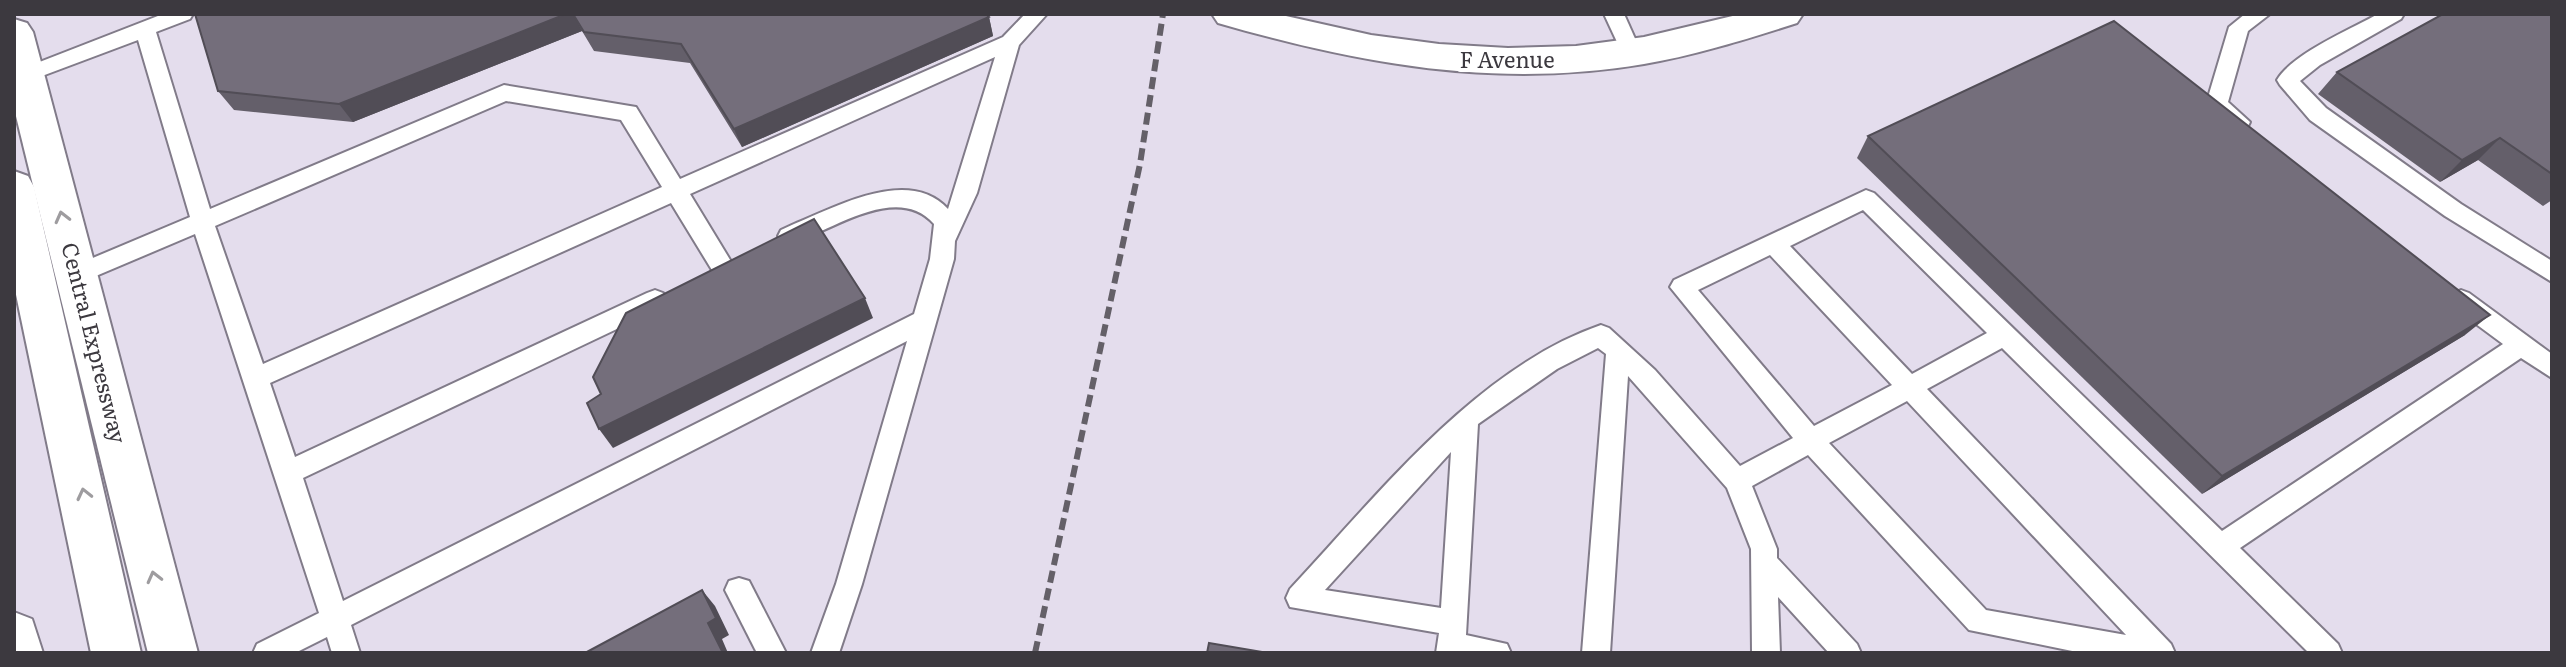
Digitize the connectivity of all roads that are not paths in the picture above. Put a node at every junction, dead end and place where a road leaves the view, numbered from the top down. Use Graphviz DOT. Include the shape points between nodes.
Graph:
graph roads {
  1 [pos="183,14"];
  2 [pos="1037,14"];
  3 [pos="1614,14"];
  4 [pos="1784,14"];
  5 [pos="2260,14"];
  6 [pos="2394,14"];
  7 [pos="1254,18"];
  8 [pos="145,29"];
  9 [pos="14,32"];
  10 [pos="1010,42"];
  11 [pos="1631,52"];
  12 [pos="26,75"];
  13 [pos="2254,134"];
  14 [pos="14,187"];
  15 [pos="675,189"];
  16 [pos="202,221"];
  17 [pos="945,238"];
  18 [pos="1773,243"];
  19 [pos="723,268"];
  20 [pos="2552,273"];
  21 [pos="77,275"];
  22 [pos="2440,282"];
  23 [pos="925,320"];
  24 [pos="2005,335"];
  25 [pos="2521,345"];
  26 [pos="1618,351"];
  27 [pos="2552,368"];
  28 [pos="256,378"];
  29 [pos="1910,388"];
  30 [pos="1466,419"];
  31 [pos="1812,442"];
  32 [pos="288,473"];
  33 [pos="1737,481"];
  34 [pos="2220,547"];
  35 [pos="1766,564"];
  36 [pos="739,590"];
  37 [pos="335,618"];
  38 [pos="14,636"];
  39 [pos="1452,640"];
  40 [pos="18,653"];
  41 [pos="116,653"];
  42 [pos="173,653"];
  43 [pos="267,653"];
  44 [pos="346,653"];
  45 [pos="772,653"];
  46 [pos="825,653"];
  47 [pos="1497,653"];
  48 [pos="1596,653"];
  49 [pos="1766,653"];
  50 [pos="1847,653"];
  51 [pos="2152,653"];
  52 [pos="2161,653"];
  53 [pos="2328,653"];
  1 -- 8 [label="lane"];
  2 -- 10 [label="lane"];
  3 -- 11 [label="lane"];
  4 -- 11 [label="main road, F Avenue" via="1700,40"];
  5 -- 13 [label="lane" via="2239,27 2217,104"];
  6 -- 20 [label="lane" via="2287,80 2318,114"];
  7 -- 11 [label="main road, F Avenue" via="1345,45 1444,60 1556,61"];
  8 -- 12 [label="lane"];
  8 -- 16 [label="lane"];
  9 -- 12 [label="main road, Central Expressway"];
  10 -- 15 [label="lane"];
  10 -- 17 [label="lane" via="966,193"];
  21 -- 12 [label="main road, Central Expressway, one-way"];
  41 -- 14 [label="main road, one-way"];
  15 -- 16 [label="lane" via="628,113 504,93"];
  15 -- 19 [label="lane"];
  15 -- 28 [label="lane"];
  16 -- 21 [label="lane"];
  16 -- 28 [label="lane"];
  17 -- 19 [label="lane" via="946,222 938,211 919,200 898,197"];
  17 -- 23 [label="lane"];
  18 -- 24 [label="lane" via="1866,199"];
  18 -- 29 [label="lane"];
  18 -- 31 [label="lane" via="1682,287"];
  19 -- 32 [label="lane"];
  42 -- 21 [label="main road, Central Expressway, one-way"];
  22 -- 25 [label="lane"];
  23 -- 37 [label="lane"];
  23 -- 46 [label="lane"];
  24 -- 29 [label="lane"];
  24 -- 34 [label="lane"];
  25 -- 27 [label="lane"];
  25 -- 34 [label="lane"];
  26 -- 30 [label="lane" via="1601,335 1548,362"];
  26 -- 33 [label="lane"];
  26 -- 48 [label="lane"];
  28 -- 32 [label="lane"];
  29 -- 31 [label="lane"];
  29 -- 52 [label="lane"];
  30 -- 39 [label="lane"];
  30 -- 39 [label="lane" via="1300,598"];
  31 -- 33 [label="lane"];
  31 -- 51 [label="lane" via="1979,621"];
  32 -- 37 [label="lane"];
  33 -- 35 [label="lane"];
  34 -- 53 [label="lane"];
  35 -- 49 [label="lane"];
  35 -- 50 [label="lane"];
  36 -- 45 [label="lane"];
  37 -- 43 [label="lane"];
  37 -- 44 [label="lane"];
  38 -- 40 [label="main road"];
  39 -- 47 [label="lane"];
}
